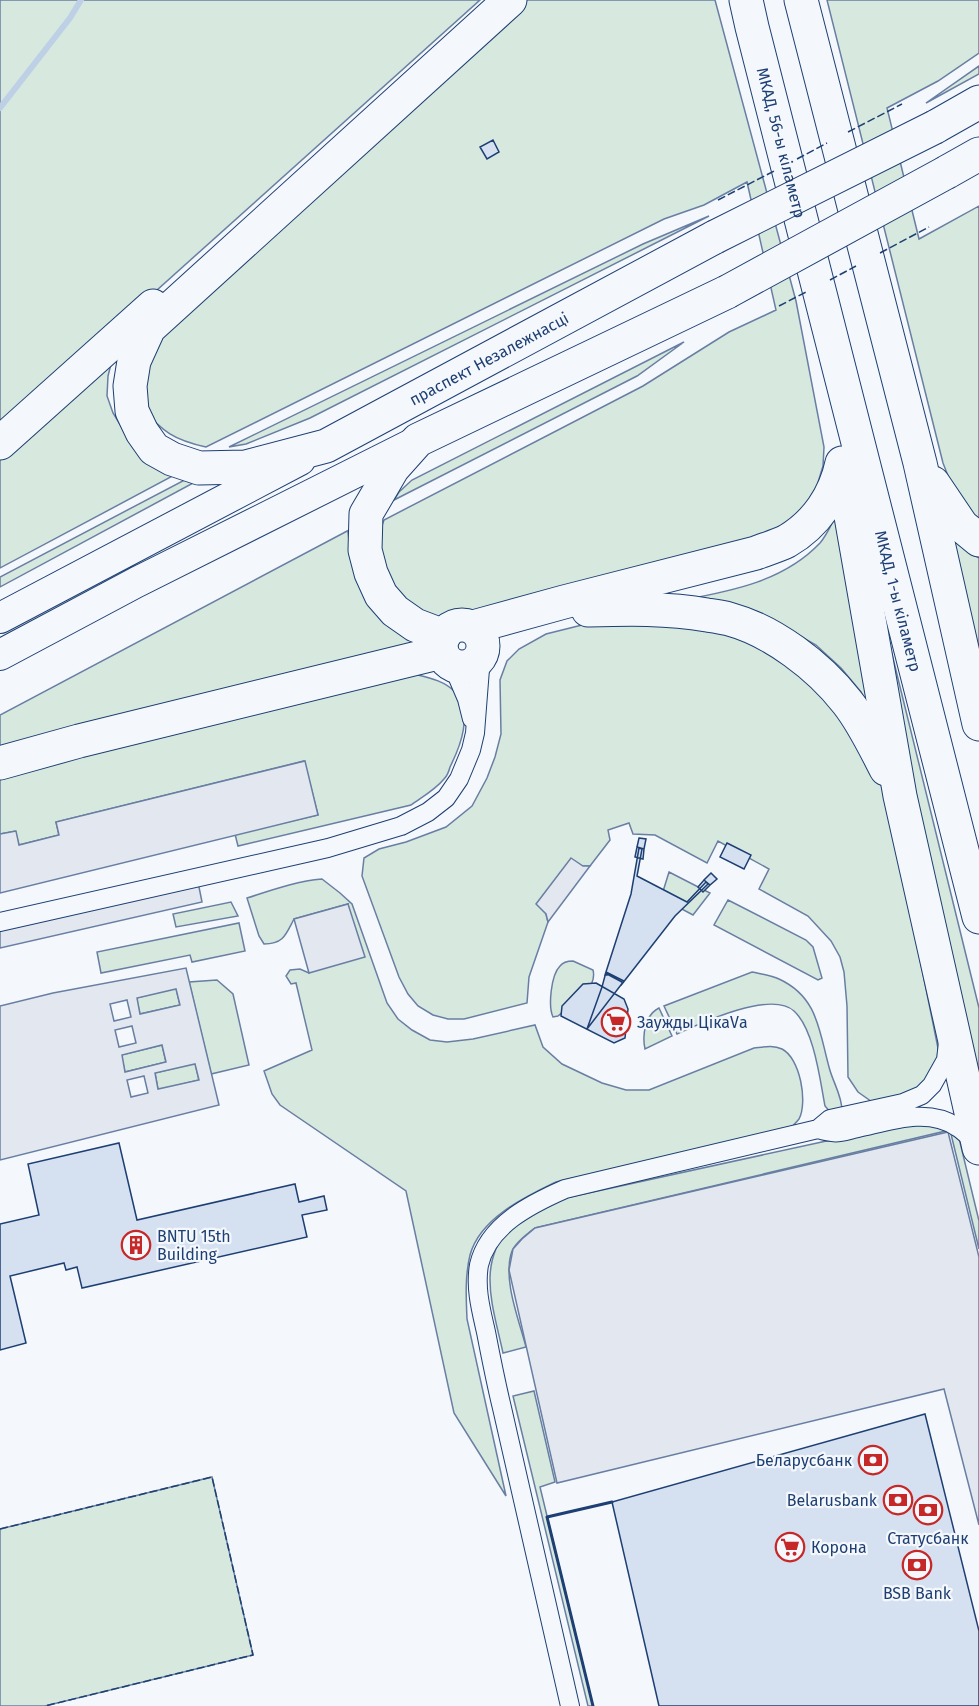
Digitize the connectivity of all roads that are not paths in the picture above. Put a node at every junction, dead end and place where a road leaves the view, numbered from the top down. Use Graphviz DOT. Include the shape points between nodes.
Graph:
graph roads {
  1 [pos="493,0"];
  2 [pos="510,0"];
  3 [pos="731,0"];
  4 [pos="801,0"];
  5 [pos="749,13"];
  6 [pos="979,102"];
  7 [pos="979,154"];
  8 [pos="819,285"];
  9 [pos="837,360"];
  10 [pos="418,440"];
  11 [pos="0,442"];
  12 [pos="326,446"];
  13 [pos="920,464"];
  14 [pos="842,465"];
  15 [pos="979,540"];
  16 [pos="0,618"];
  17 [pos="462,646"];
  18 [pos="0,655"];
  19 [pos="979,724"];
  20 [pos="476,733"];
  21 [pos="0,763"];
  22 [pos="900,796"];
  23 [pos="979,917"];
  24 [pos="0,922"];
  25 [pos="950,1026"];
  26 [pos="818,1129"];
  27 [pos="979,1147"];
  28 [pos="570,1706"];
  1 -- 11 [label="highway"];
  2 -- 12 [label="highway" via="149,328 134,361 132,411 154,449 172,459 199,468 246,467"];
  3 -- 5 [label="highway"];
  4 -- 13 [label="highway"];
  5 -- 8 [label="highway, МКАД, 56-ы кіламетр"];
  6 -- 12 [label="highway, праспект Незалежнасці, bridge" via="715,237"];
  7 -- 10 [label="highway, bridge" via="727,292"];
  8 -- 9 [label="highway, МКАД, 1-ы кіламетр"];
  9 -- 14 [label="highway"];
  9 -- 23 [label="highway, МКАД, 1-ы кіламетр"];
  10 -- 17 [label="highway" via="393,468 366,514 365,550 370,573 395,611 415,625"];
  10 -- 18 [label="main road"];
  12 -- 16 [label="main road, праспект Незалежнасці"];
  13 -- 15 [label="highway" via="962,526"];
  13 -- 19 [label="highway"];
  14 -- 17 [label="highway" via="822,509 809,526 786,542 564,602"];
  14 -- 22 [label="highway"];
  17 -- 20 [label="street"];
  17 -- 20 [label="street" via="467,699"];
  17 -- 21 [label="highway"];
  17 -- 22 [label="highway" via="587,610 642,608 729,618 782,644 817,671 847,702"];
  20 -- 24 [label="street" via="459,779 446,798 401,826 328,848"];
  22 -- 25 [label="highway"];
  25 -- 26 [label="street" via="946,1060 922,1095 830,1119"];
  25 -- 27 [label="highway"];
  26 -- 27 [label="street" via="833,1134 926,1116 957,1127"];
  26 -- 28 [label="street" via="565,1189 539,1200 503,1226 480,1264 478,1294 494,1374"];
}
